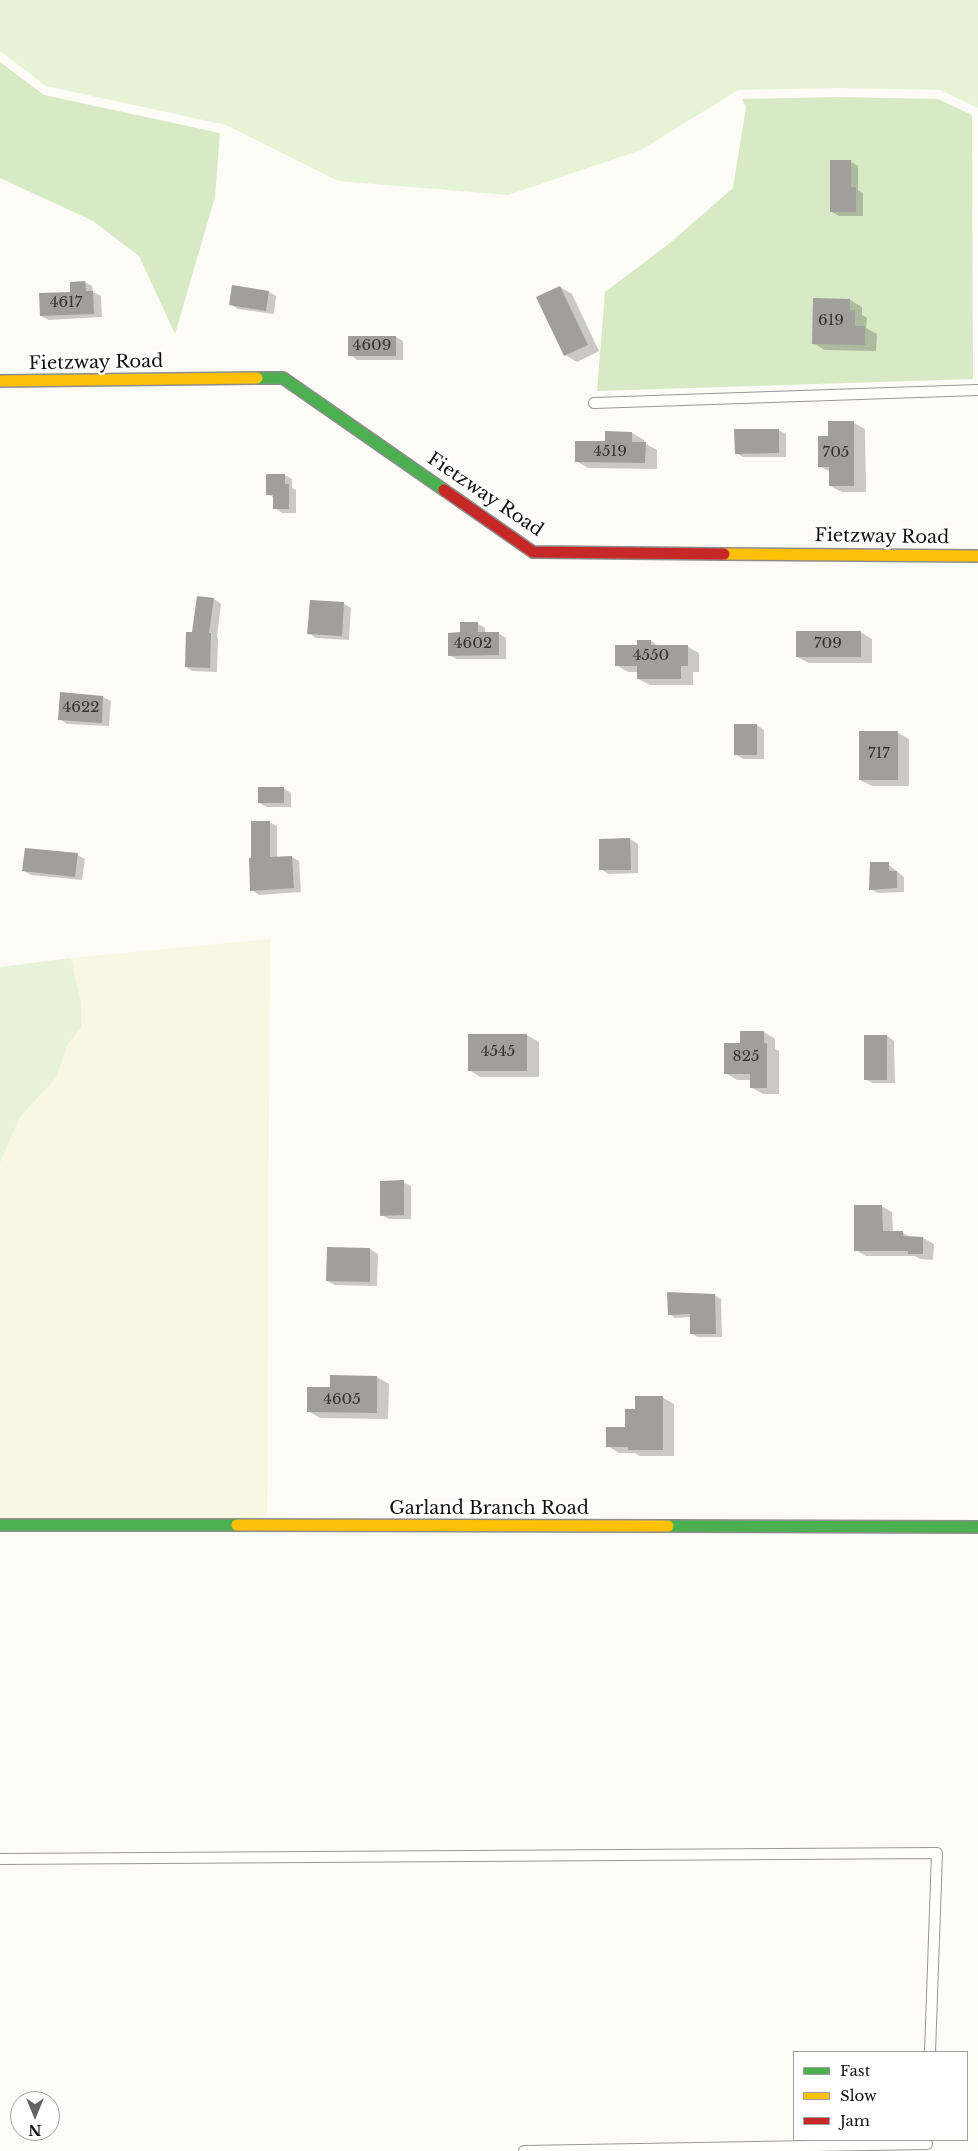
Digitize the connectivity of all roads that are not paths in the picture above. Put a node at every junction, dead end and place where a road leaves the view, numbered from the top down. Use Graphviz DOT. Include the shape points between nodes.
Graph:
graph roads {
  1 [pos="0,381"];
  2 [pos="978,390"];
  3 [pos="594,403"];
  4 [pos="978,556"];
  5 [pos="0,1525"];
  6 [pos="978,1527"];
  7 [pos="0,1859"];
  8 [pos="930,2051"];
  9 [pos="927,2145"];
  10 [pos="524,2151"];
  1 -- 4 [label="street, Fietzway Road" via="283,378 534,552"];
  2 -- 3 [label="lane"];
  5 -- 6 [label="street, Garland Branch Road"];
  7 -- 8 [label="lane" via="937,1853"];
  9 -- 10 [label="lane"];
}
